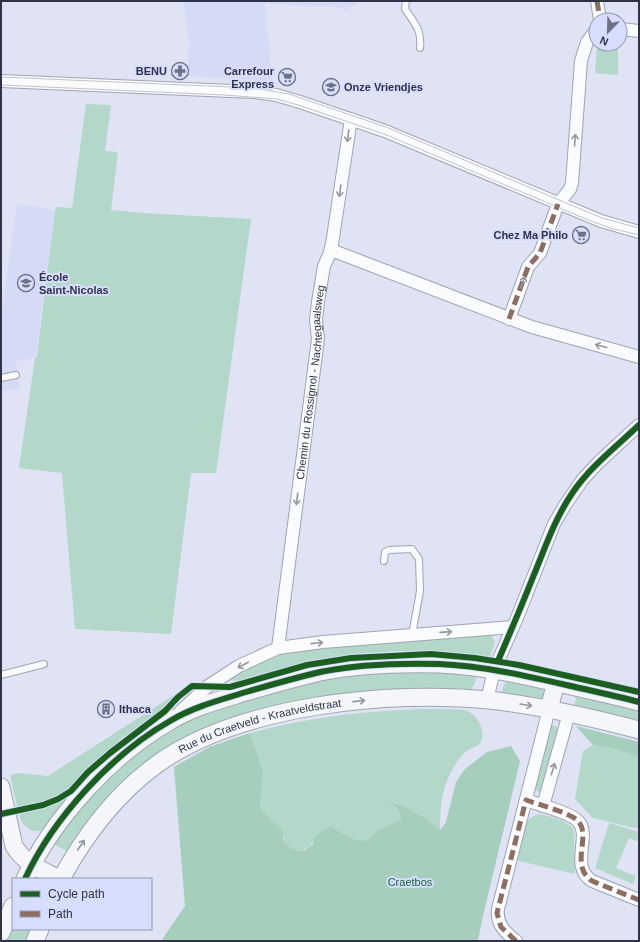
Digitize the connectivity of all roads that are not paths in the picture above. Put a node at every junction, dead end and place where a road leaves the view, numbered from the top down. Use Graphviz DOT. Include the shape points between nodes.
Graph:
graph roads {
  1 [pos="406,1"];
  2 [pos="597,1"];
  3 [pos="599,12"];
  4 [pos="628,30"];
  5 [pos="639,32"];
  6 [pos="588,41"];
  7 [pos="420,48"];
  8 [pos="1,81"];
  9 [pos="351,119"];
  10 [pos="558,204"];
  11 [pos="639,232"];
  12 [pos="331,250"];
  13 [pos="509,319"];
  14 [pos="639,357"];
  15 [pos="16,375"];
  16 [pos="1,378"];
  17 [pos="639,425"];
  18 [pos="384,561"];
  19 [pos="513,627"];
  20 [pos="412,635"];
  21 [pos="278,648"];
  22 [pos="44,664"];
  23 [pos="494,670"];
  24 [pos="1,675"];
  25 [pos="556,682"];
  26 [pos="575,687"];
  27 [pos="488,700"];
  28 [pos="639,702"];
  29 [pos="549,709"];
  30 [pos="569,713"];
  31 [pos="172,720"];
  32 [pos="639,730"];
  33 [pos="1,787"];
  34 [pos="526,800"];
  35 [pos="3,806"];
  36 [pos="542,806"];
  37 [pos="28,872"];
  38 [pos="55,878"];
  39 [pos="61,878"];
  40 [pos="639,900"];
  41 [pos="12,908"];
  42 [pos="40,930"];
  43 [pos="1,933"];
  44 [pos="35,941"];
  45 [pos="516,941"];
  1 -- 7 [label="lane" via="405,9 420,33"];
  2 -- 3 [label="street"];
  4 -- 5 [label="street"];
  10 -- 6 [label="street, one-way" via="572,183 581,60"];
  8 -- 9 [label="street" via="266,94"];
  9 -- 10 [label="street"];
  9 -- 12 [label="street, Chemin du Rossignol - Nachtegaalsweg, one-way"];
  10 -- 11 [label="street" via="601,221"];
  13 -- 10 [label="street, one-way" via="528,267 540,253"];
  12 -- 13 [label="street"];
  12 -- 21 [label="street, Chemin du Rossignol - Nachtegaalsweg, one-way" via="324,266 318,302 318,339"];
  14 -- 13 [label="street, one-way"];
  15 -- 16 [label="lane"];
  17 -- 19 [label="street" via="578,485 565,505 550,535"];
  18 -- 20 [label="lane" via="384,554 389,550 412,549 420,559 420,596"];
  20 -- 19 [label="street, one-way"];
  19 -- 23 [label="street"];
  21 -- 20 [label="street, one-way"];
  21 -- 31 [label="street, one-way" via="239,666 208,686"];
  22 -- 24 [label="lane"];
  23 -- 25 [label="street"];
  23 -- 27 [label="street"];
  23 -- 31 [label="street" via="441,664 346,668 303,676 235,695"];
  25 -- 26 [label="street"];
  25 -- 29 [label="street"];
  26 -- 28 [label="street"];
  26 -- 30 [label="street"];
  27 -- 29 [label="street, Rue du Craetveld - Kraatveldstraat, one-way"];
  39 -- 27 [label="street, Rue du Craetveld - Kraatveldstraat, one-way" via="90,832 119,797 158,764 186,746 216,732 291,711 343,703 418,698"];
  29 -- 30 [label="street, Rue du Craetveld - Kraatveldstraat"];
  29 -- 34 [label="street"];
  30 -- 32 [label="street, Rue du Craetveld - Kraatveldstraat"];
  36 -- 30 [label="street, one-way"];
  31 -- 37 [label="street" via="134,745 97,778 68,811"];
  33 -- 35 [label="street"];
  34 -- 36 [label="street"];
  34 -- 45 [label="street" via="497,913 501,927"];
  35 -- 37 [label="street" via="14,846"];
  36 -- 40 [label="street" via="579,821 582,836 582,869 585,876"];
  37 -- 38 [label="street"];
  41 -- 43 [label="street"];
  42 -- 44 [label="street"];
}
